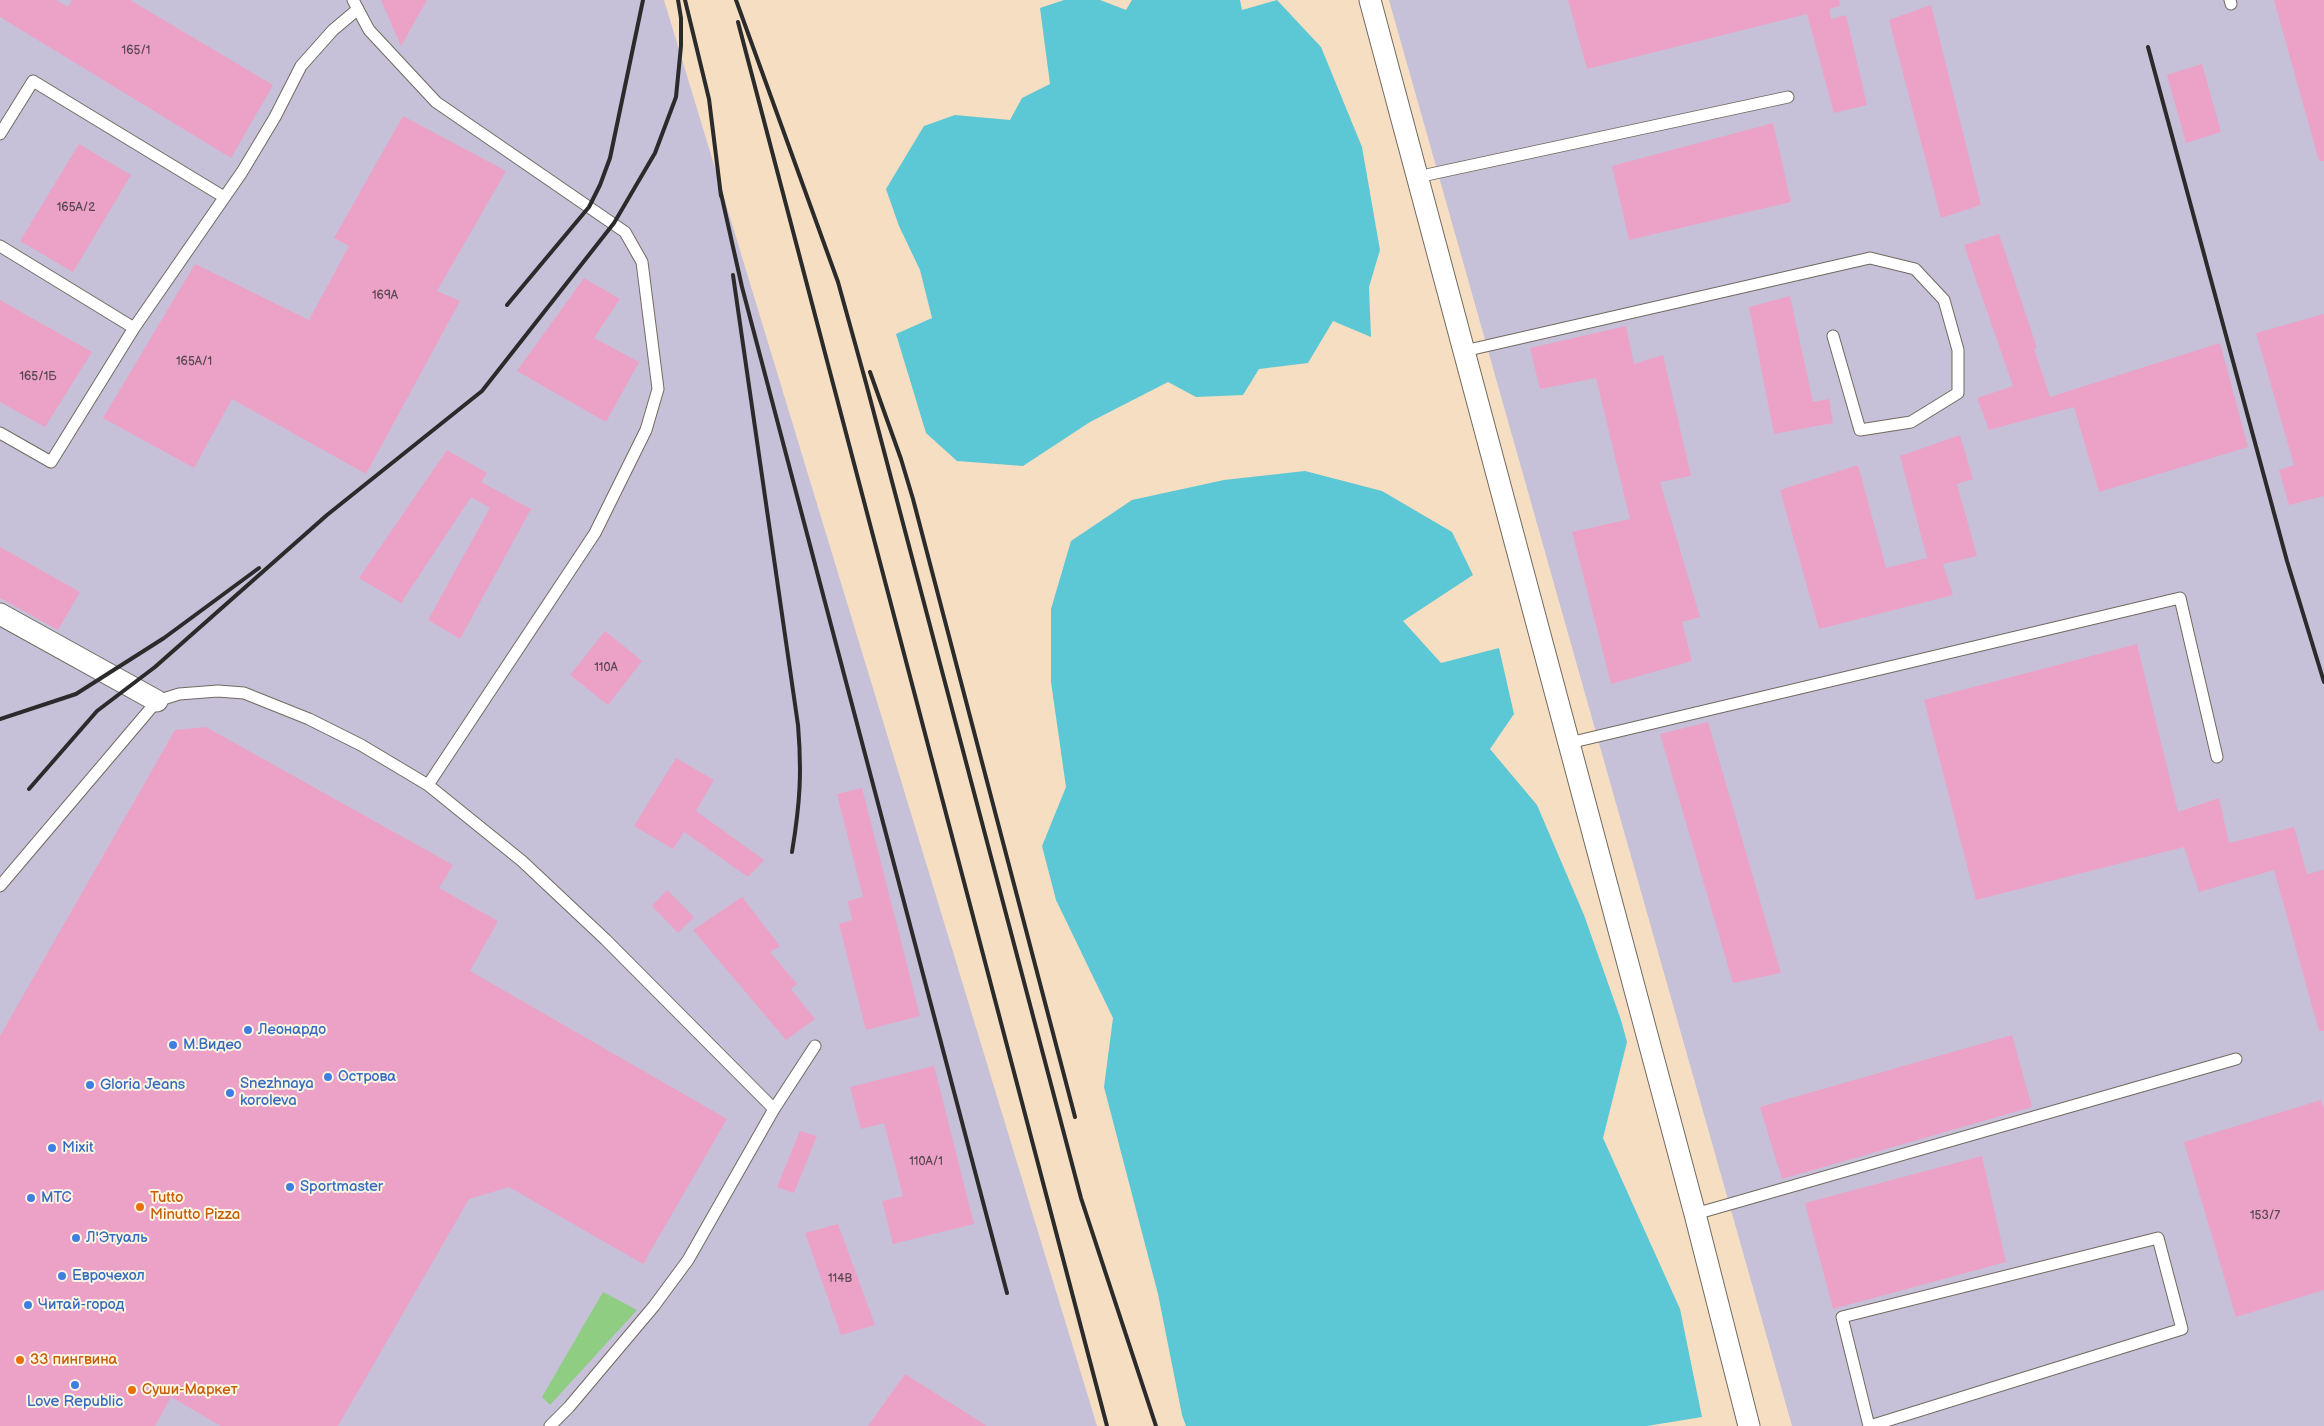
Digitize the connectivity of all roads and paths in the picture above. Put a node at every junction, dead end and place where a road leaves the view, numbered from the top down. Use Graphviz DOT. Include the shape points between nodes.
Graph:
graph roads {
  1 [pos="1370,0"];
  2 [pos="356,5"];
  3 [pos="1788,98"];
  4 [pos="0,134"];
  5 [pos="1417,177"];
  6 [pos="224,197"];
  7 [pos="0,246"];
  8 [pos="134,328"];
  9 [pos="1833,336"];
  10 [pos="1464,351"];
  11 [pos="0,433"];
  12 [pos="0,614"];
  13 [pos="157,701"];
  14 [pos="1569,743"];
  15 [pos="2217,757"];
  16 [pos="428,785"];
  17 [pos="0,886"];
  18 [pos="815,1046"];
  19 [pos="2236,1059"];
  20 [pos="774,1109"];
  21 [pos="1695,1214"];
  22 [pos="550,1426"];
  23 [pos="1749,1426"];
  24 [pos="1869,1426"];
  1 -- 5 [label="street"];
  2 -- 6 [label="lane" via="301,66 247,164"];
  2 -- 16 [label="lane" via="369,30 436,102 625,232 642,262 658,389 646,430 595,533"];
  3 -- 5 [label="lane"];
  4 -- 6 [label="lane" via="33,81"];
  5 -- 10 [label="street"];
  6 -- 8 [label="lane"];
  7 -- 8 [label="lane"];
  8 -- 11 [label="lane" via="51,462"];
  9 -- 10 [label="lane" via="1860,430 1911,422 1958,393 1958,350 1944,300 1915,269 1870,258"];
  10 -- 14 [label="street"];
  12 -- 13 [label="street"];
  13 -- 16 [label="lane" via="179,694 244,692 326,727"];
  13 -- 17 [label="lane"];
  14 -- 15 [label="lane" via="2180,598"];
  14 -- 21 [label="street"];
  16 -- 20 [label="lane" via="522,861 606,940"];
  18 -- 20 [label="lane"];
  19 -- 21 [label="lane"];
  20 -- 22 [label="lane" via="688,1260 654,1306"];
  21 -- 23 [label="street"];
  24 -- 24 [label="lane" via="2182,1329 2158,1238 1842,1317"];
}
